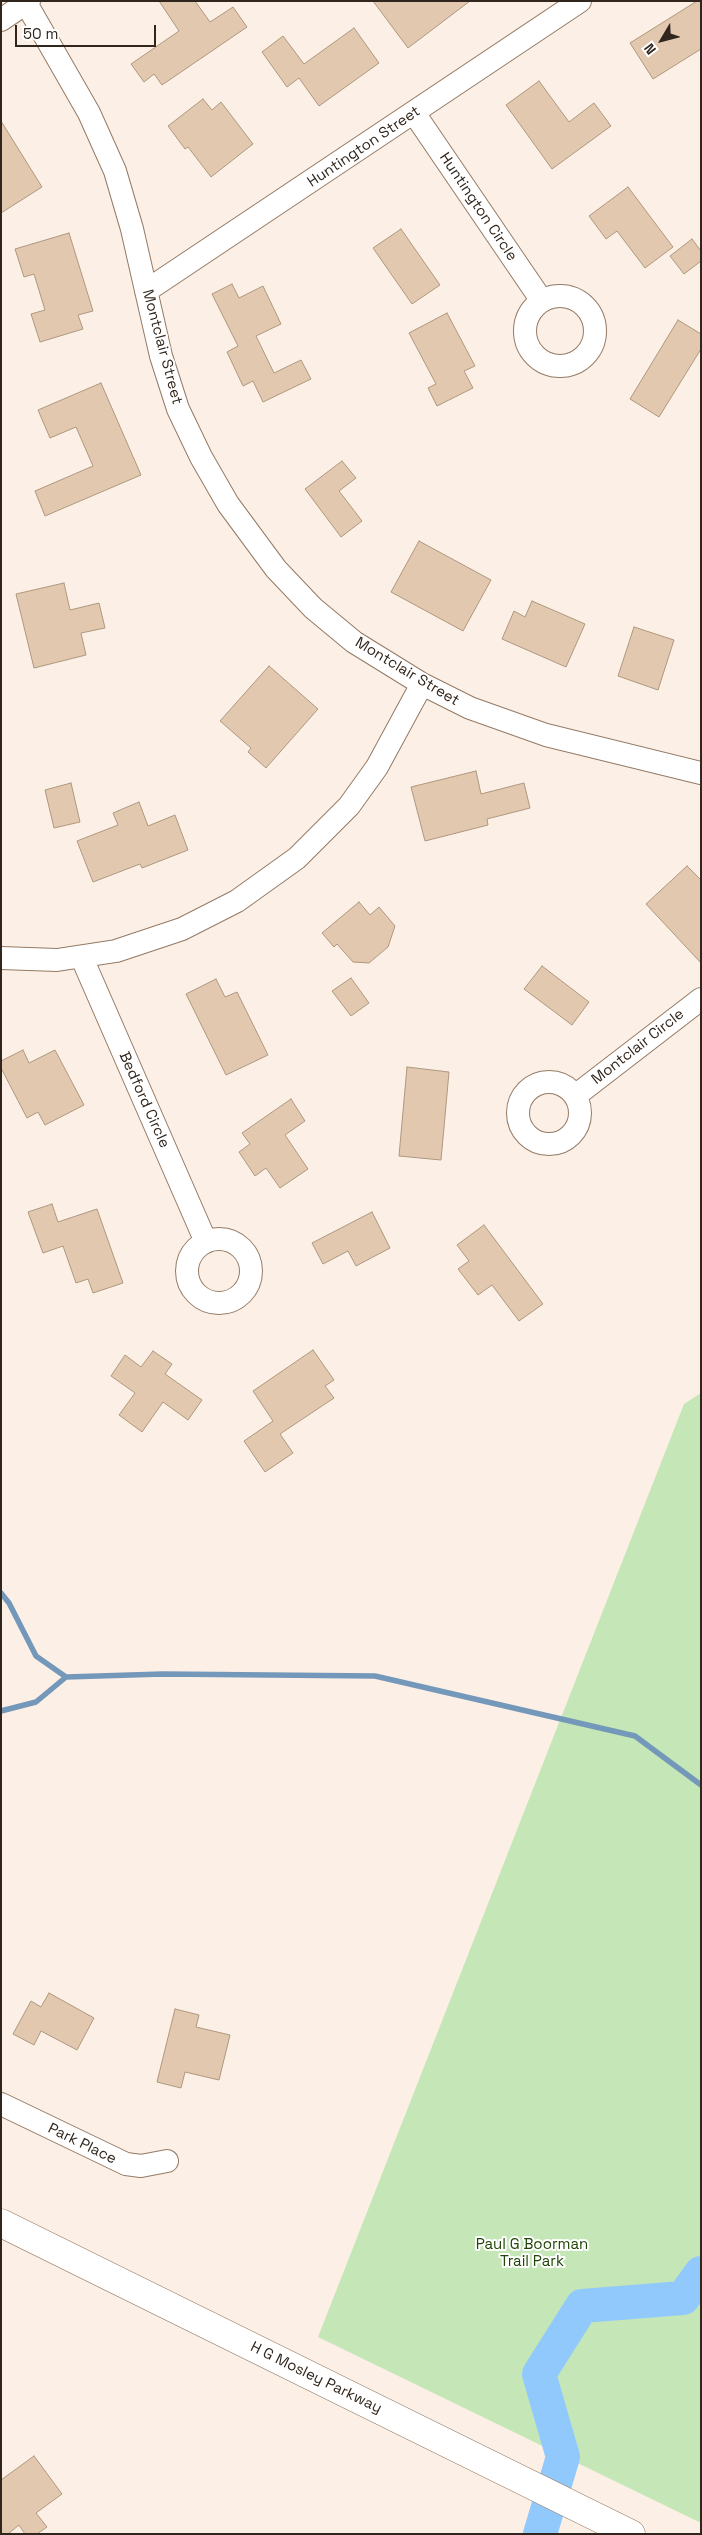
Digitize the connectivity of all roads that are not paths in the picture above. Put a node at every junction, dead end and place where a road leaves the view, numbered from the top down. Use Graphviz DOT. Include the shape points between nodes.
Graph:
graph roads {
  1 [pos="580,1"];
  2 [pos="28,2"];
  3 [pos="1,20"];
  4 [pos="414,113"];
  5 [pos="146,291"];
  6 [pos="542,301"];
  7 [pos="422,684"];
  8 [pos="701,773"];
  9 [pos="1,958"];
  10 [pos="82,958"];
  11 [pos="701,999"];
  12 [pos="575,1096"];
  13 [pos="206,1242"];
  14 [pos="1,2104"];
  15 [pos="167,2161"];
  16 [pos="1,2223"];
  17 [pos="631,2534"];
  1 -- 4 [label="street, Huntington Street"];
  2 -- 3 [label="street"];
  2 -- 5 [label="street, Montclair Street" via="107,152 127,208"];
  4 -- 5 [label="street, Huntington Street"];
  4 -- 6 [label="street, Huntington Circle"];
  5 -- 7 [label="street, Montclair Street" via="161,356 178,408 214,481 243,526 276,569 320,613 376,657"];
  7 -- 8 [label="street, Montclair Street" via="520,728"];
  7 -- 10 [label="street" via="390,746 364,787 333,824 278,873 237,901 182,930"];
  9 -- 10 [label="street" via="39,961"];
  10 -- 13 [label="street, Bedford Circle"];
  11 -- 12 [label="street, Montclair Circle"];
  14 -- 15 [label="street, Park Place" via="126,2164 141,2166"];
  16 -- 17 [label="main road, H G Mosley Parkway"];
}
